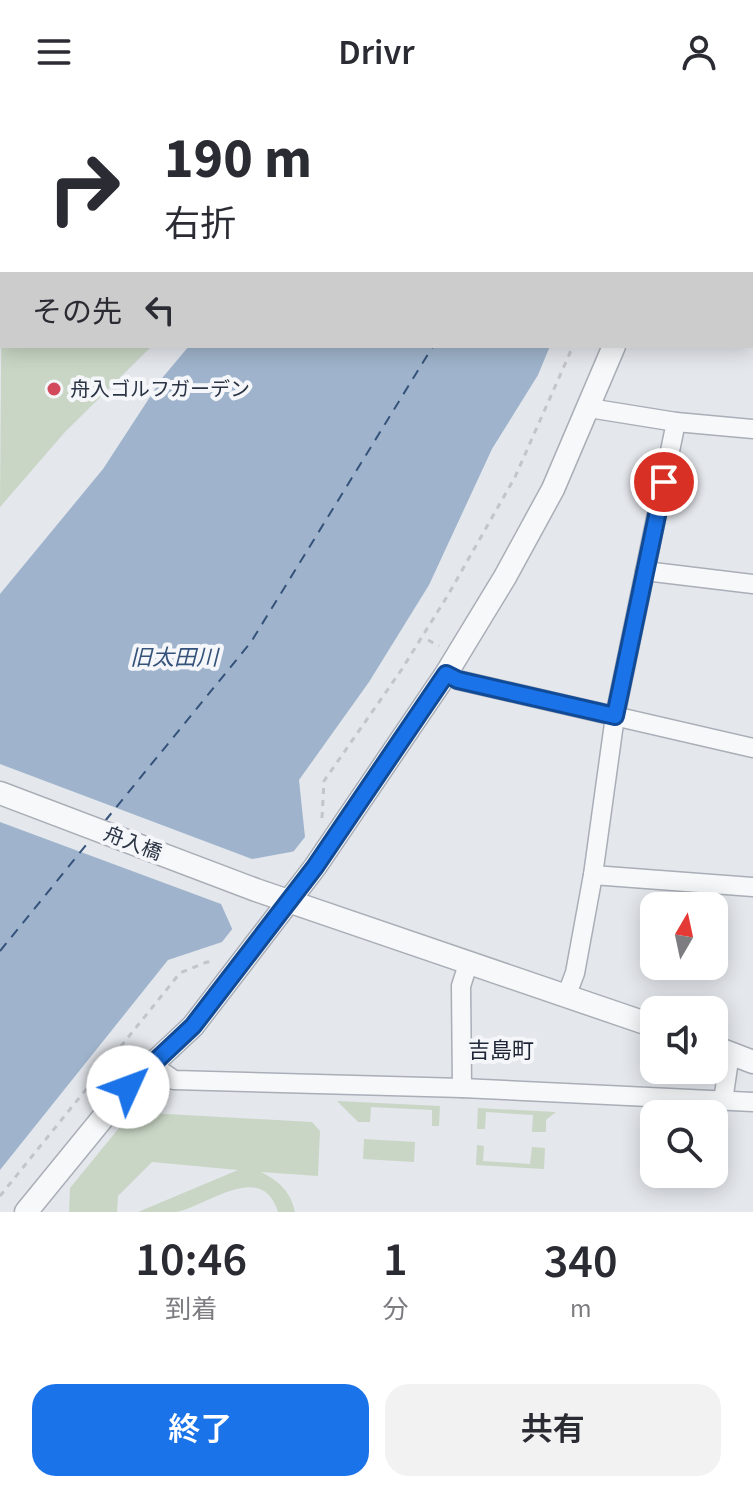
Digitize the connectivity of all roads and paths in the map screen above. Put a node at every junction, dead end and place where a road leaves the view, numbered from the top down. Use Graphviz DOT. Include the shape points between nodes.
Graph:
graph roads {
  1 [pos="572,348"];
  2 [pos="613,348"];
  3 [pos="589,408"];
  4 [pos="676,422"];
  5 [pos="753,429"];
  6 [pos="645,571"];
  7 [pos="753,584"];
  8 [pos="428,640"];
  9 [pos="439,647"];
  10 [pos="446,674"];
  11 [pos="615,716"];
  12 [pos="753,748"];
  13 [pos="0,793"];
  14 [pos="323,825"];
  15 [pos="593,875"];
  16 [pos="753,887"];
  17 [pos="289,900"];
  18 [pos="469,961"];
  19 [pos="218,963"];
  20 [pos="567,994"];
  21 [pos="640,1021"];
  22 [pos="728,1052"];
  23 [pos="753,1062"];
  24 [pos="152,1065"];
  25 [pos="462,1088"];
  26 [pos="703,1100"];
  27 [pos="728,1101"];
  28 [pos="753,1102"];
  29 [pos="0,1196"];
  30 [pos="26,1212"];
  1 -- 14 [label="path" via="515,477 470,556 402,669 324,781"];
  2 -- 3 [label="street"];
  3 -- 4 [label="street"];
  3 -- 10 [label="street" via="553,489"];
  4 -- 5 [label="street"];
  4 -- 6 [label="street"];
  6 -- 7 [label="street"];
  6 -- 11 [label="street"];
  8 -- 9 [label="path"];
  10 -- 11 [label="street"];
  10 -- 17 [label="street"];
  11 -- 12 [label="street"];
  11 -- 15 [label="street"];
  13 -- 17 [label="street, 舟入橋"];
  15 -- 16 [label="street"];
  15 -- 20 [label="street"];
  17 -- 18 [label="street, 舟入橋"];
  17 -- 24 [label="street" via="193,1026"];
  18 -- 20 [label="street, 舟入橋"];
  18 -- 25 [label="street" via="461,986"];
  19 -- 29 [label="path" via="180,973"];
  20 -- 21 [label="street, 舟入橋"];
  22 -- 23 [label="street"];
  24 -- 25 [label="street" via="174,1080"];
  24 -- 30 [label="street"];
  25 -- 26 [label="street"];
  27 -- 28 [label="street"];
}
